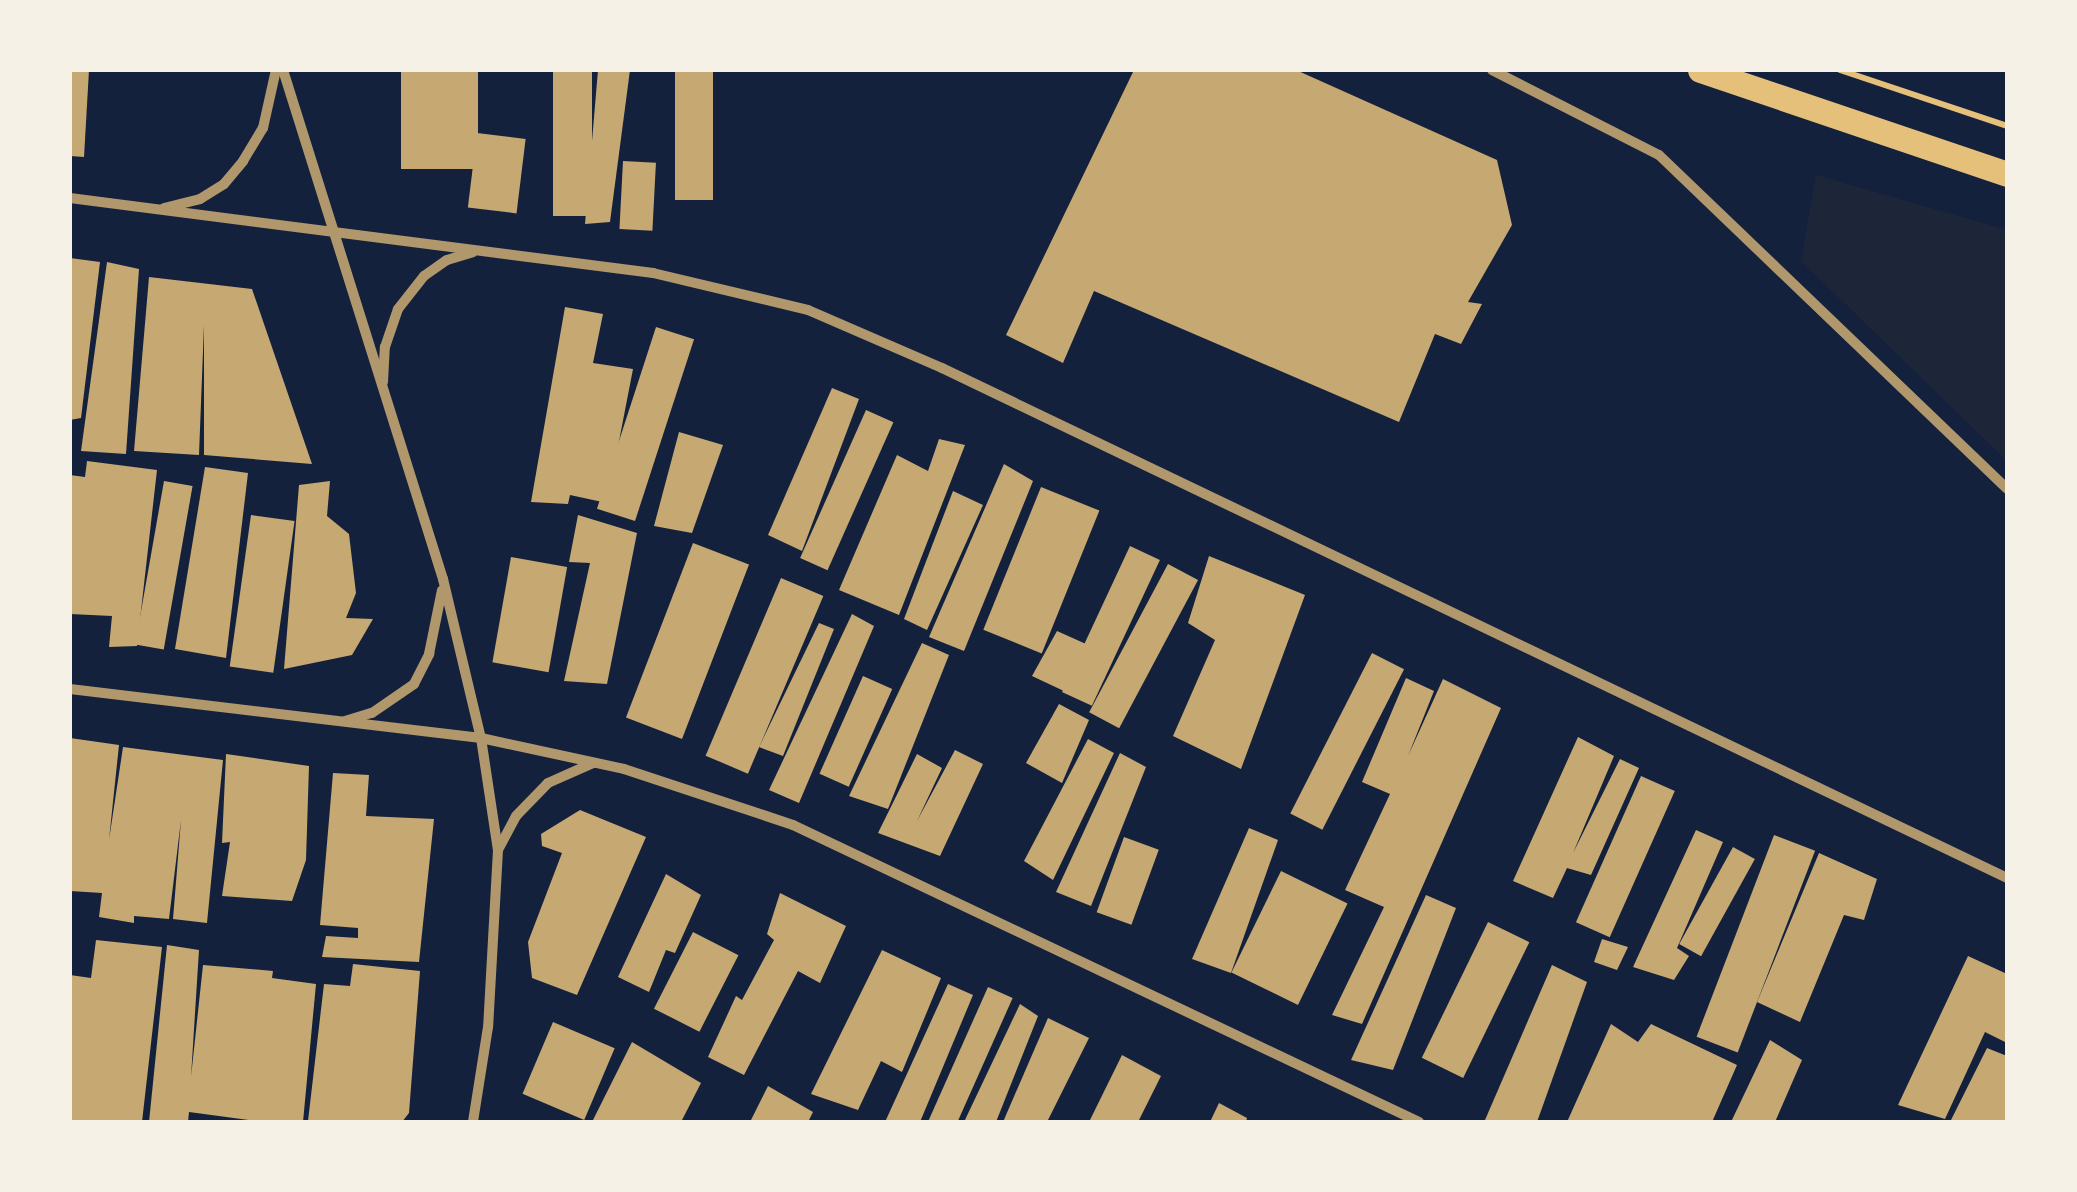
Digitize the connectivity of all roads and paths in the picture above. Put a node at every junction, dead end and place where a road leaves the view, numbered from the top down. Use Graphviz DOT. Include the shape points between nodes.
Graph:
graph roads {
  1 [pos="280,70"];
  2 [pos="1492,70"];
  3 [pos="1700,70"];
  4 [pos="1840,70"];
  5 [pos="2007,126"];
  6 [pos="2007,174"];
  7 [pos="70,198"];
  8 [pos="158,210"];
  9 [pos="332,233"];
  10 [pos="479,250"];
  11 [pos="383,391"];
  12 [pos="2007,490"];
  13 [pos="444,579"];
  14 [pos="70,689"];
  15 [pos="340,722"];
  16 [pos="481,738"];
  17 [pos="596,762"];
  18 [pos="498,850"];
  19 [pos="2007,878"];
  20 [pos="473,1122"];
  21 [pos="1419,1122"];
  1 -- 8 [label="street" via="263,128 224,184 200,199"];
  1 -- 9 [label="street"];
  2 -- 12 [label="street" via="1658,154"];
  3 -- 6 [label="main road"];
  4 -- 5 [label="path"];
  7 -- 8 [label="street"];
  8 -- 9 [label="street"];
  9 -- 10 [label="street"];
  9 -- 11 [label="street"];
  10 -- 11 [label="street" via="424,276 398,309 385,347"];
  10 -- 19 [label="street" via="654,273 808,310"];
  11 -- 13 [label="street"];
  13 -- 15 [label="street" via="434,638 414,684 372,714"];
  13 -- 16 [label="street"];
  14 -- 15 [label="street"];
  15 -- 16 [label="street"];
  16 -- 17 [label="street"];
  16 -- 18 [label="street"];
  17 -- 18 [label="street" via="548,783 516,816"];
  17 -- 21 [label="street" via="793,825"];
  18 -- 20 [label="street" via="488,1027"];
}
